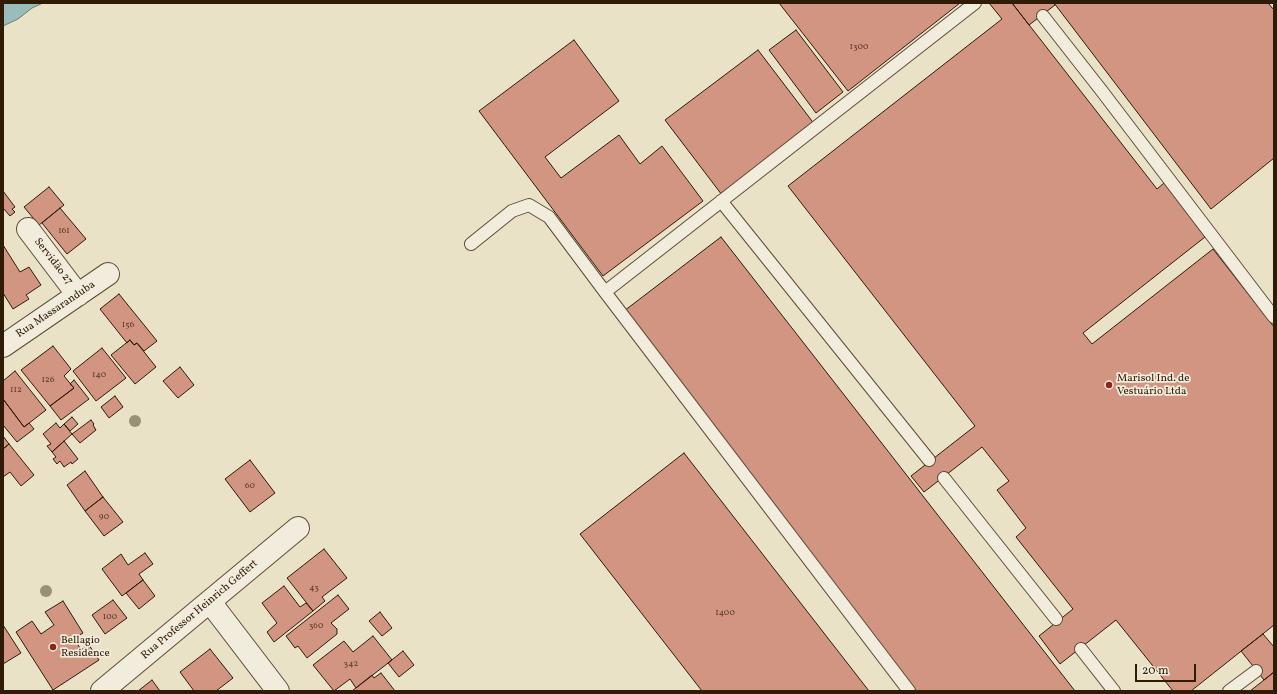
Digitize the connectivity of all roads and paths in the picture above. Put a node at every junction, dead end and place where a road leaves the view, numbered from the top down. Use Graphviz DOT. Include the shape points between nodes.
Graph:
graph roads {
  1 [pos="975,3"];
  2 [pos="1043,16"];
  3 [pos="721,201"];
  4 [pos="28,230"];
  5 [pos="471,244"];
  6 [pos="108,274"];
  7 [pos="605,292"];
  8 [pos="78,295"];
  9 [pos="1274,317"];
  10 [pos="4,343"];
  11 [pos="929,460"];
  12 [pos="944,478"];
  13 [pos="298,528"];
  14 [pos="210,602"];
  15 [pos="1056,619"];
  16 [pos="1081,649"];
  17 [pos="1256,671"];
  18 [pos="102,691"];
  19 [pos="278,691"];
  20 [pos="909,691"];
  21 [pos="1114,691"];
  22 [pos="1229,691"];
  1 -- 3 [label="lane"];
  2 -- 9 [label="lane"];
  3 -- 7 [label="lane"];
  3 -- 11 [label="lane"];
  4 -- 8 [label="street, Servidão 27"];
  5 -- 7 [label="lane" via="512,211 529,205 549,217"];
  6 -- 8 [label="street, Rua Massaranduba"];
  7 -- 20 [label="lane"];
  8 -- 10 [label="street, Rua Massaranduba"];
  12 -- 15 [label="lane"];
  13 -- 14 [label="street, Rua Professor Heinrich Geffert"];
  14 -- 18 [label="street, Rua Professor Heinrich Geffert"];
  14 -- 19 [label="street"];
  16 -- 21 [label="lane"];
  17 -- 22 [label="lane"];
}
